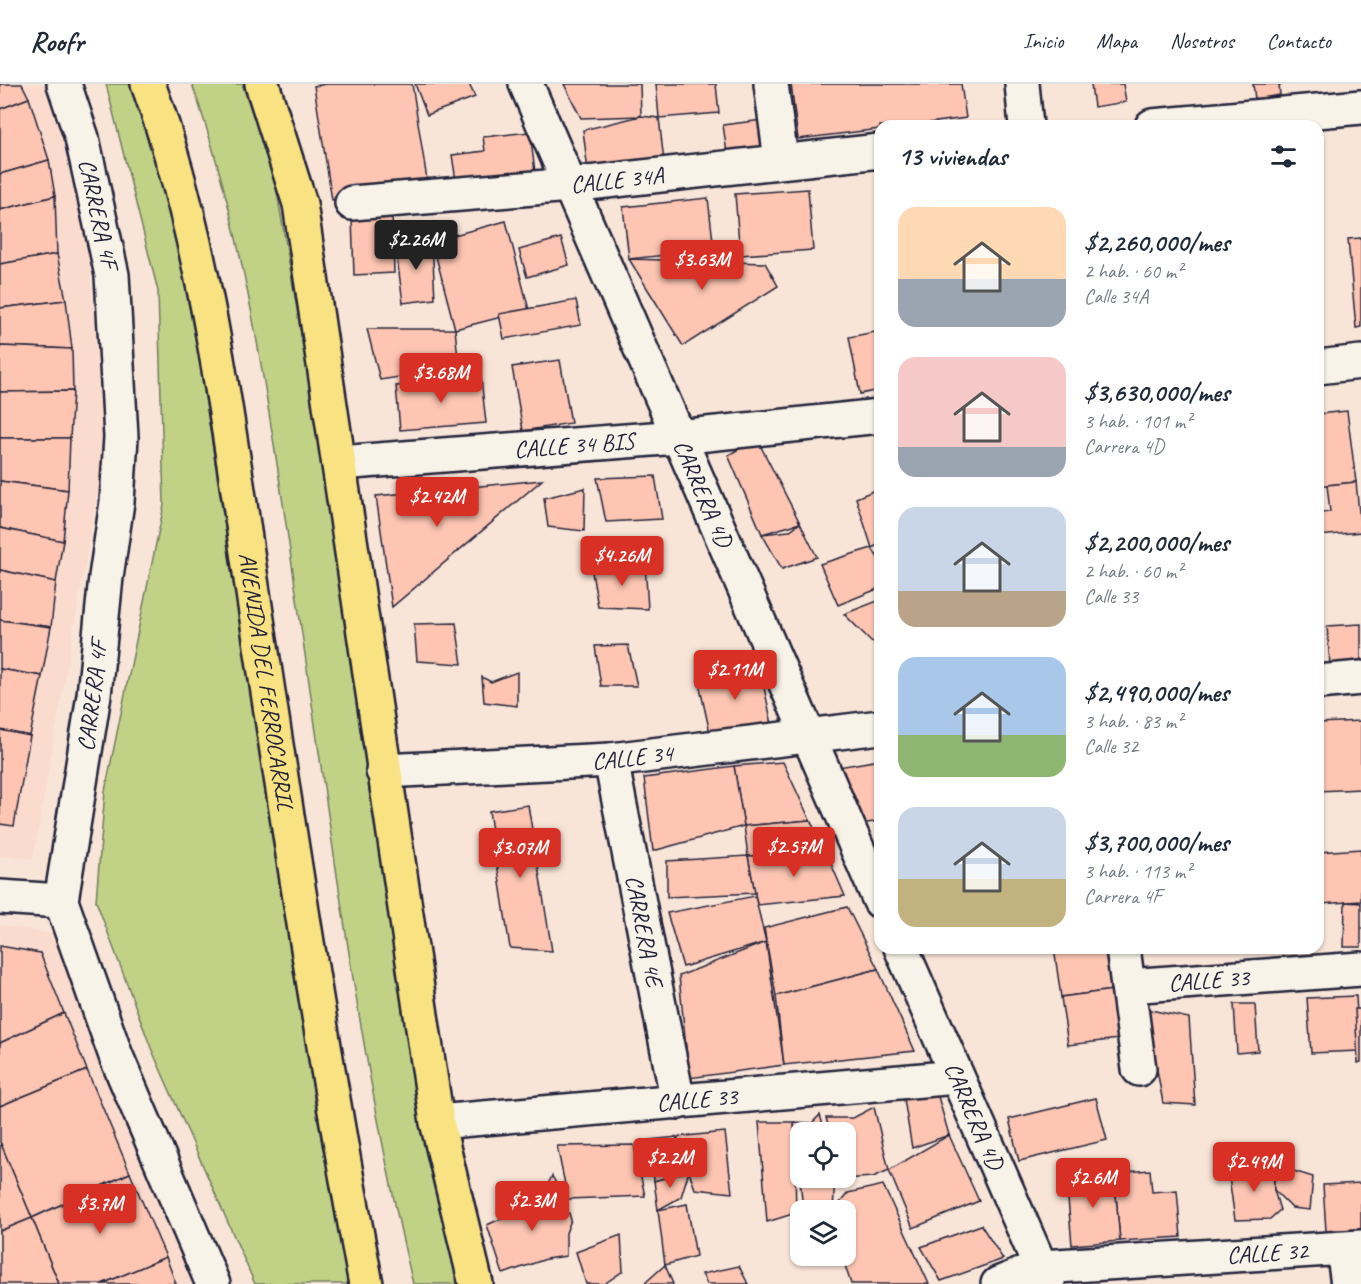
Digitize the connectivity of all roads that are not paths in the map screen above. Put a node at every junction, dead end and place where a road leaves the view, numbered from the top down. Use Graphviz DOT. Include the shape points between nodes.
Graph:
graph roads {
  1 [pos="64,84"];
  2 [pos="147,84"];
  3 [pos="262,84"];
  4 [pos="526,84"];
  5 [pos="771,84"];
  6 [pos="1022,84"];
  7 [pos="1361,107"];
  8 [pos="1025,120"];
  9 [pos="1218,120"];
  10 [pos="874,152"];
  11 [pos="780,160"];
  12 [pos="570,185"];
  13 [pos="352,203"];
  14 [pos="1324,368"];
  15 [pos="1360,371"];
  16 [pos="874,417"];
  17 [pos="678,437"];
  18 [pos="339,464"];
  19 [pos="1361,678"];
  20 [pos="1324,681"];
  21 [pos="874,729"];
  22 [pos="809,735"];
  23 [pos="611,760"];
  24 [pos="383,771"];
  25 [pos="874,887"];
  26 [pos="0,897"];
  27 [pos="61,901"];
  28 [pos="904,954"];
  29 [pos="1124,954"];
  30 [pos="1361,969"];
  31 [pos="1128,986"];
  32 [pos="1140,1070"];
  33 [pos="957,1077"];
  34 [pos="678,1102"];
  35 [pos="437,1122"];
  36 [pos="1352,1248"];
  37 [pos="1044,1275"];
  38 [pos="213,1284"];
  39 [pos="366,1284"];
  40 [pos="476,1284"];
  41 [pos="998,1284"];
  42 [pos="1348,1284"];
  1 -- 27 [label="street, CARRERA 4F" via="82,138 112,275 121,437 94,695"];
  2 -- 39 [label="main road, AVENIDA DEL FERROCARRIL" via="199,264"];
  3 -- 18 [label="main road" via="300,204"];
  4 -- 12 [label="street, CARRERA 4D"];
  5 -- 11 [label="street"];
  6 -- 8 [label="street"];
  7 -- 9 [label="street"];
  10 -- 11 [label="street, CALLE 34A"];
  11 -- 12 [label="street, CALLE 34A"];
  12 -- 13 [label="street, CALLE 34A"];
  12 -- 17 [label="street, CARRERA 4D"];
  14 -- 15 [label="street"];
  16 -- 17 [label="street, CALLE 34 BIS"];
  17 -- 18 [label="street, CALLE 34 BIS"];
  17 -- 22 [label="street, CARRERA 4D"];
  18 -- 24 [label="main road"];
  19 -- 20 [label="street"];
  21 -- 22 [label="street, CALLE 34"];
  22 -- 23 [label="street, CALLE 34"];
  22 -- 25 [label="street, CARRERA 4D"];
  23 -- 24 [label="street, CALLE 34"];
  23 -- 34 [label="street, CARRERA 4E"];
  24 -- 35 [label="main road"];
  26 -- 27 [label="street"];
  27 -- 38 [label="street, CARRERA 4F" via="116,1056"];
  28 -- 33 [label="street, CARRERA 4D"];
  29 -- 31 [label="street"];
  30 -- 31 [label="street, CALLE 33"];
  31 -- 32 [label="street"];
  33 -- 34 [label="street, CALLE 33"];
  33 -- 37 [label="street, CARRERA 4D"];
  34 -- 35 [label="street, CALLE 33"];
  35 -- 40 [label="main road"];
  36 -- 37 [label="street, CALLE 32"];
  36 -- 42 [label="street"];
  37 -- 41 [label="street, CALLE 32"];
}
